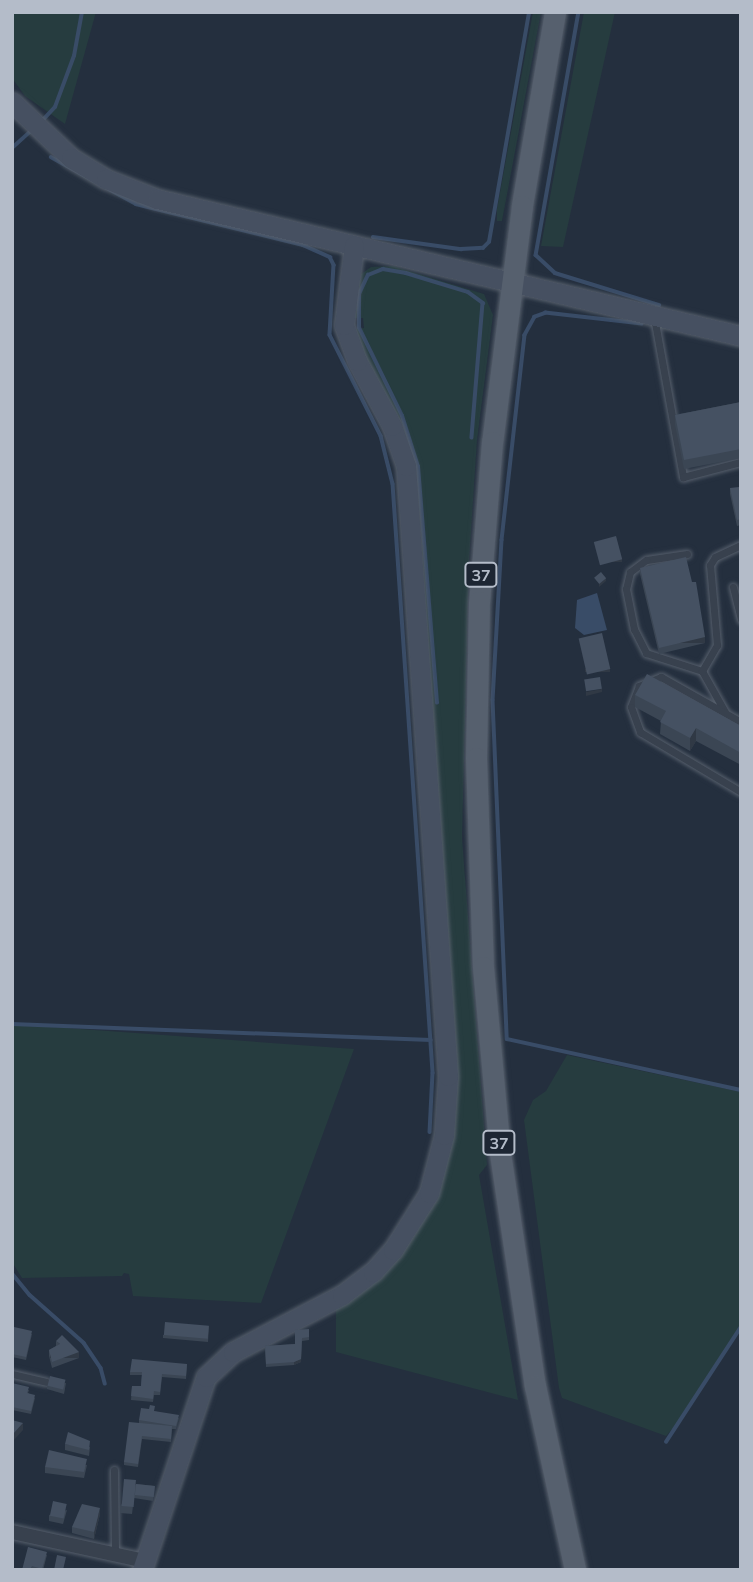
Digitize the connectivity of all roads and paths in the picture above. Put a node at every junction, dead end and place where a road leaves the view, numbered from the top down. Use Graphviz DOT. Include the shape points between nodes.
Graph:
graph roads {
  1 [pos="555,12"];
  2 [pos="12,102"];
  3 [pos="354,246"];
  4 [pos="511,283"];
  5 [pos="654,316"];
  6 [pos="741,336"];
  7 [pos="741,462"];
  8 [pos="741,545"];
  9 [pos="687,554"];
  10 [pos="733,587"];
  11 [pos="741,620"];
  12 [pos="702,671"];
  13 [pos="725,712"];
  14 [pos="741,722"];
  15 [pos="741,792"];
  16 [pos="12,1374"];
  17 [pos="46,1382"];
  18 [pos="114,1470"];
  19 [pos="12,1532"];
  20 [pos="115,1555"];
  21 [pos="144,1565"];
  22 [pos="575,1570"];
  1 -- 4 [label="main road, 37"];
  2 -- 3 [label="street" via="56,146 88,169 137,192"];
  3 -- 4 [label="street"];
  3 -- 21 [label="street" via="344,325 356,361 393,426 406,466 448,1076 444,1135 429,1193 393,1250 373,1272 342,1295 233,1352 206,1377"];
  4 -- 5 [label="street"];
  4 -- 22 [label="main road, 37" via="479,613 476,758 482,953 516,1270"];
  5 -- 6 [label="street"];
  5 -- 7 [label="lane" via="683,477"];
  8 -- 12 [label="lane" via="715,557 710,565 717,645"];
  9 -- 12 [label="lane" via="646,560 630,572 626,589 634,629 646,653"];
  10 -- 11 [label="lane"];
  12 -- 13 [label="lane"];
  13 -- 14 [label="lane"];
  13 -- 15 [label="lane" via="661,677 639,685 631,707 640,732"];
  16 -- 17 [label="lane"];
  18 -- 20 [label="lane"];
  19 -- 20 [label="street"];
  20 -- 21 [label="street"];
}
